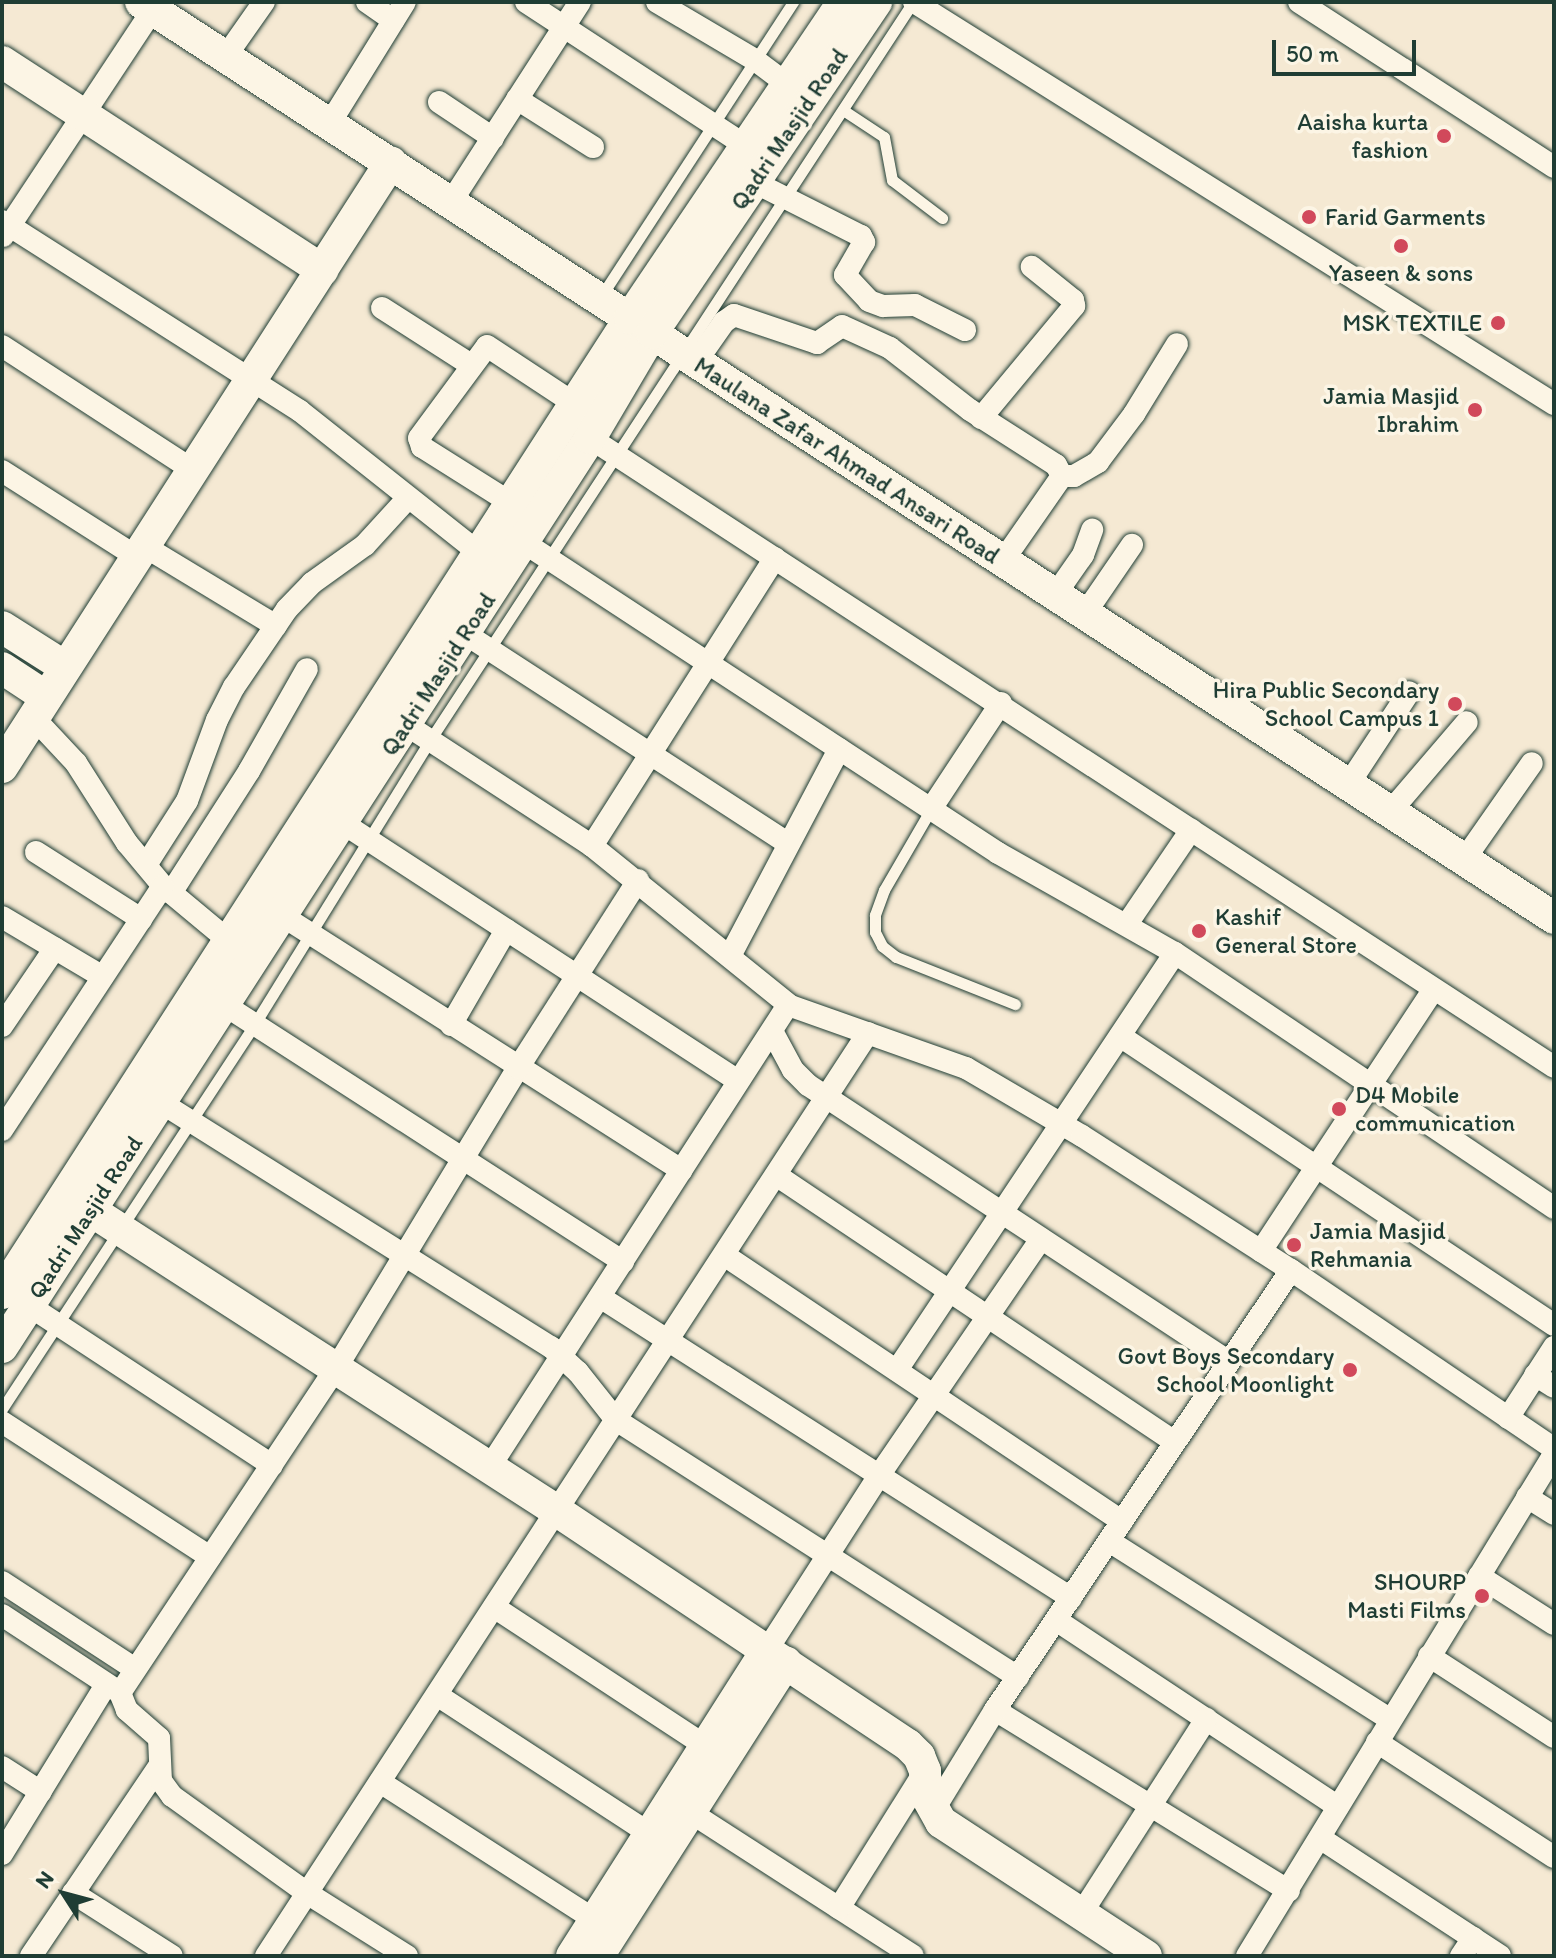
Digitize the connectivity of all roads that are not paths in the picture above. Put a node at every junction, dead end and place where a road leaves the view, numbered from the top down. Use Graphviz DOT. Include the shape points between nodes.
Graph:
graph roads {
  1 [pos="264,2"];
  2 [pos="367,2"];
  3 [pos="526,2"];
  4 [pos="580,2"];
  5 [pos="793,2"];
  6 [pos="843,2"];
  7 [pos="876,2"];
  8 [pos="914,2"];
  9 [pos="1299,2"];
  10 [pos="662,3"];
  11 [pos="147,6"];
  12 [pos="399,11"];
  13 [pos="563,28"];
  14 [pos="226,56"];
  15 [pos="755,60"];
  16 [pos="2,62"];
  17 [pos="787,84"];
  18 [pos="517,99"];
  19 [pos="439,102"];
  20 [pos="843,110"];
  21 [pos="83,115"];
  22 [pos="330,123"];
  23 [pos="714,123"];
  24 [pos="493,138"];
  25 [pos="746,146"];
  26 [pos="593,147"];
  27 [pos="391,162"];
  28 [pos="1554,167"];
  29 [pos="752,181"];
  30 [pos="785,198"];
  31 [pos="451,202"];
  32 [pos="942,218"];
  33 [pos="4,228"];
  34 [pos="1032,267"];
  35 [pos="322,270"];
  36 [pos="599,299"];
  37 [pos="382,308"];
  38 [pos="641,326"];
  39 [pos="965,330"];
  40 [pos="1177,344"];
  41 [pos="2,346"];
  42 [pos="690,358"];
  43 [pos="471,365"];
  44 [pos="251,379"];
  45 [pos="575,404"];
  46 [pos="1554,404"];
  47 [pos="981,418"];
  48 [pos="603,447"];
  49 [pos="193,470"];
  50 [pos="2,471"];
  51 [pos="1062,476"];
  52 [pos="407,499"];
  53 [pos="511,503"];
  54 [pos="1092,530"];
  55 [pos="1132,545"];
  56 [pos="536,551"];
  57 [pos="141,552"];
  58 [pos="479,553"];
  59 [pos="775,558"];
  60 [pos="1003,561"];
  61 [pos="1055,595"];
  62 [pos="1084,615"];
  63 [pos="276,626"];
  64 [pos="2,627"];
  65 [pos="477,641"];
  66 [pos="708,663"];
  67 [pos="65,667"];
  68 [pos="2,668"];
  69 [pos="307,669"];
  70 [pos="1409,692"];
  71 [pos="1001,703"];
  72 [pos="40,707"];
  73 [pos="1467,722"];
  74 [pos="417,732"];
  75 [pos="839,749"];
  76 [pos="651,754"];
  77 [pos="1532,763"];
  78 [pos="2,767"];
  79 [pos="1348,785"];
  80 [pos="931,809"];
  81 [pos="1390,812"];
  82 [pos="341,822"];
  83 [pos="1191,830"];
  84 [pos="369,840"];
  85 [pos="789,844"];
  86 [pos="592,846"];
  87 [pos="36,852"];
  88 [pos="1464,860"];
  89 [pos="146,865"];
  90 [pos="638,880"];
  91 [pos="167,890"];
  92 [pos="281,915"];
  93 [pos="2,917"];
  94 [pos="1554,918"];
  95 [pos="141,919"];
  96 [pos="1127,924"];
  97 [pos="506,930"];
  98 [pos="309,933"];
  99 [pos="229,941"];
  100 [pos="55,948"];
  101 [pos="1175,953"];
  102 [pos="730,956"];
  103 [pos="577,976"];
  104 [pos="103,977"];
  105 [pos="1433,990"];
  106 [pos="223,1004"];
  107 [pos="1015,1004"];
  108 [pos="790,1006"];
  109 [pos="254,1025"];
  110 [pos="451,1025"];
  111 [pos="2,1026"];
  112 [pos="772,1031"];
  113 [pos="868,1033"];
  114 [pos="1120,1036"];
  115 [pos="1554,1067"];
  116 [pos="518,1068"];
  117 [pos="738,1081"];
  118 [pos="1371,1084"];
  119 [pos="826,1097"];
  120 [pos="160,1102"];
  121 [pos="191,1121"];
  122 [pos="1061,1124"];
  123 [pos="2,1130"];
  124 [pos="463,1159"];
  125 [pos="1316,1167"];
  126 [pos="682,1170"];
  127 [pos="776,1175"];
  128 [pos="1554,1208"];
  129 [pos="90,1210"];
  130 [pos="1002,1213"];
  131 [pos="120,1230"];
  132 [pos="1041,1239"];
  133 [pos="1261,1251"];
  134 [pos="404,1255"];
  135 [pos="724,1255"];
  136 [pos="623,1262"];
  137 [pos="1291,1270"];
  138 [pos="950,1291"];
  139 [pos="600,1297"];
  140 [pos="15,1299"];
  141 [pos="987,1316"];
  142 [pos="56,1324"];
  143 [pos="1554,1325"];
  144 [pos="668,1340"];
  145 [pos="2,1347"];
  146 [pos="1554,1347"];
  147 [pos="562,1355"];
  148 [pos="1229,1362"];
  149 [pos="335,1370"];
  150 [pos="897,1370"];
  151 [pos="1535,1375"];
  152 [pos="1554,1387"];
  153 [pos="933,1396"];
  154 [pos="2,1409"];
  155 [pos="1508,1418"];
  156 [pos="616,1420"];
  157 [pos="2,1422"];
  158 [pos="1175,1442"];
  159 [pos="1554,1452"];
  160 [pos="272,1465"];
  161 [pos="489,1468"];
  162 [pos="880,1474"];
  163 [pos="1527,1497"];
  164 [pos="554,1509"];
  165 [pos="1554,1514"];
  166 [pos="1122,1521"];
  167 [pos="1109,1541"];
  168 [pos="829,1554"];
  169 [pos="210,1557"];
  170 [pos="1479,1576"];
  171 [pos="2,1582"];
  172 [pos="1071,1598"];
  173 [pos="494,1607"];
  174 [pos="2,1615"];
  175 [pos="1056,1620"];
  176 [pos="1554,1624"];
  177 [pos="777,1656"];
  178 [pos="1429,1656"];
  179 [pos="135,1669"];
  180 [pos="1018,1677"];
  181 [pos="113,1689"];
  182 [pos="437,1695"];
  183 [pos="995,1710"];
  184 [pos="1206,1719"];
  185 [pos="1390,1719"];
  186 [pos="1554,1737"];
  187 [pos="1377,1742"];
  188 [pos="706,1746"];
  189 [pos="160,1765"];
  190 [pos="2,1767"];
  191 [pos="925,1771"];
  192 [pos="380,1782"];
  193 [pos="41,1792"];
  194 [pos="1150,1805"];
  195 [pos="681,1807"];
  196 [pos="1338,1807"];
  197 [pos="933,1811"];
  198 [pos="650,1834"];
  199 [pos="1320,1838"];
  200 [pos="2,1854"];
  201 [pos="1554,1857"];
  202 [pos="1289,1891"];
  203 [pos="73,1893"];
  204 [pos="307,1893"];
  205 [pos="839,1908"];
  206 [pos="1081,1914"];
  207 [pos="595,1920"];
  208 [pos="1467,1947"];
  209 [pos="31,1956"];
  210 [pos="172,1956"];
  211 [pos="266,1956"];
  212 [pos="407,1956"];
  213 [pos="572,1956"];
  214 [pos="598,1956"];
  215 [pos="913,1956"];
  216 [pos="1146,1956"];
  217 [pos="1247,1956"];
  218 [pos="1500,1956"];
  1 -- 14 [label="street"];
  2 -- 12 [label="street"];
  3 -- 13 [label="street"];
  4 -- 13 [label="street"];
  5 -- 15 [label="lane"];
  6 -- 17 [label="street, Qadri Masjid Road"];
  7 -- 29 [label="street, Qadri Masjid Road"];
  8 -- 20 [label="lane"];
  8 -- 46 [label="street"];
  9 -- 28 [label="street"];
  10 -- 15 [label="street"];
  11 -- 14 [label="street, Maulana Zafar Ahmad Ansari Road"];
  11 -- 21 [label="street"];
  12 -- 22 [label="street"];
  13 -- 18 [label="street"];
  13 -- 23 [label="street"];
  14 -- 22 [label="street, Maulana Zafar Ahmad Ansari Road"];
  15 -- 17 [label="street"];
  15 -- 23 [label="lane"];
  16 -- 21 [label="street"];
  17 -- 25 [label="street, Qadri Masjid Road"];
  18 -- 24 [label="street"];
  18 -- 26 [label="street"];
  19 -- 24 [label="street"];
  20 -- 30 [label="lane"];
  20 -- 32 [label="lane" via="884,137 892,180"];
  21 -- 33 [label="street"];
  21 -- 35 [label="street"];
  22 -- 27 [label="street, Maulana Zafar Ahmad Ansari Road"];
  23 -- 25 [label="street"];
  23 -- 36 [label="lane"];
  24 -- 31 [label="street"];
  25 -- 38 [label="street, Qadri Masjid Road"];
  27 -- 31 [label="street, Maulana Zafar Ahmad Ansari Road"];
  27 -- 35 [label="street"];
  29 -- 30 [label="street"];
  29 -- 38 [label="street, Qadri Masjid Road"];
  30 -- 39 [label="street" via="864,240 845,275 869,301 915,305"];
  30 -- 42 [label="lane"];
  31 -- 36 [label="street, Maulana Zafar Ahmad Ansari Road"];
  33 -- 44 [label="street"];
  34 -- 47 [label="street" via="1074,306"];
  35 -- 44 [label="street"];
  36 -- 38 [label="street, Maulana Zafar Ahmad Ansari Road"];
  37 -- 43 [label="street"];
  38 -- 42 [label="street, Maulana Zafar Ahmad Ansari Road"];
  38 -- 45 [label="street, Qadri Masjid Road"];
  38 -- 48 [label="street, Qadri Masjid Road"];
  40 -- 51 [label="street" via="1098,462 1074,476"];
  41 -- 49 [label="street"];
  42 -- 47 [label="street" via="734,315 817,343 842,326 890,348"];
  42 -- 48 [label="lane"];
  42 -- 60 [label="street, Maulana Zafar Ahmad Ansari Road"];
  43 -- 45 [label="street" via="484,347 492,347"];
  43 -- 53 [label="street" via="418,442"];
  44 -- 49 [label="street"];
  44 -- 52 [label="street" via="326,431"];
  45 -- 53 [label="street, Qadri Masjid Road"];
  47 -- 51 [label="street" via="1047,457"];
  48 -- 56 [label="street, Qadri Masjid Road"];
  48 -- 59 [label="street"];
  49 -- 57 [label="street"];
  50 -- 57 [label="street"];
  51 -- 60 [label="street"];
  52 -- 58 [label="street"];
  52 -- 63 [label="street" via="365,545 312,583"];
  53 -- 58 [label="street, Qadri Masjid Road"];
  54 -- 61 [label="street" via="1083,555"];
  55 -- 62 [label="street"];
  56 -- 65 [label="street, Qadri Masjid Road"];
  56 -- 66 [label="street"];
  57 -- 63 [label="street"];
  57 -- 67 [label="street"];
  58 -- 99 [label="street, Qadri Masjid Road"];
  59 -- 66 [label="street"];
  59 -- 71 [label="street"];
  60 -- 61 [label="street, Maulana Zafar Ahmad Ansari Road"];
  61 -- 62 [label="street, Maulana Zafar Ahmad Ansari Road"];
  62 -- 79 [label="street, Maulana Zafar Ahmad Ansari Road"];
  63 -- 89 [label="street" via="234,687 187,801"];
  64 -- 67 [label="street"];
  65 -- 74 [label="street, Qadri Masjid Road"];
  65 -- 76 [label="street"];
  66 -- 75 [label="street"];
  66 -- 76 [label="street"];
  67 -- 72 [label="street"];
  68 -- 72 [label="street"];
  69 -- 91 [label="street" via="249,771"];
  70 -- 79 [label="street"];
  71 -- 80 [label="street"];
  71 -- 83 [label="street"];
  72 -- 78 [label="street"];
  72 -- 89 [label="street"];
  73 -- 81 [label="street"];
  74 -- 82 [label="street, Qadri Masjid Road"];
  74 -- 84 [label="lane"];
  74 -- 86 [label="street"];
  75 -- 80 [label="street"];
  75 -- 85 [label="street"];
  76 -- 85 [label="street"];
  76 -- 86 [label="street"];
  77 -- 88 [label="street"];
  79 -- 81 [label="street, Maulana Zafar Ahmad Ansari Road"];
  80 -- 96 [label="street" via="998,853"];
  80 -- 107 [label="lane" via="884,890 875,932 896,957"];
  81 -- 88 [label="street, Maulana Zafar Ahmad Ansari Road"];
  82 -- 84 [label="street"];
  82 -- 92 [label="street, Qadri Masjid Road"];
  83 -- 96 [label="street"];
  83 -- 105 [label="street"];
  84 -- 97 [label="street"];
  84 -- 98 [label="lane"];
  85 -- 102 [label="street"];
  86 -- 90 [label="street"];
  87 -- 95 [label="street"];
  88 -- 94 [label="street, Maulana Zafar Ahmad Ansari Road"];
  89 -- 91 [label="street"];
  90 -- 102 [label="street"];
  90 -- 103 [label="street"];
  91 -- 95 [label="street"];
  91 -- 99 [label="street"];
  92 -- 98 [label="street"];
  92 -- 106 [label="street, Qadri Masjid Road"];
  93 -- 100 [label="street"];
  95 -- 104 [label="street"];
  96 -- 101 [label="street"];
  97 -- 103 [label="street"];
  97 -- 110 [label="street"];
  98 -- 109 [label="lane"];
  98 -- 110 [label="street"];
  99 -- 140 [label="street, Qadri Masjid Road"];
  100 -- 104 [label="street"];
  100 -- 111 [label="street"];
  101 -- 114 [label="street"];
  101 -- 118 [label="street"];
  102 -- 108 [label="street"];
  103 -- 116 [label="street"];
  103 -- 117 [label="street"];
  104 -- 123 [label="street"];
  105 -- 115 [label="street"];
  105 -- 118 [label="street"];
  106 -- 109 [label="street"];
  106 -- 120 [label="street, Qadri Masjid Road"];
  108 -- 112 [label="street"];
  108 -- 113 [label="street"];
  109 -- 121 [label="lane"];
  109 -- 124 [label="street"];
  110 -- 116 [label="street"];
  112 -- 117 [label="street"];
  112 -- 119 [label="street" via="793,1070"];
  113 -- 119 [label="street"];
  113 -- 122 [label="street" via="966,1068"];
  114 -- 122 [label="street"];
  114 -- 125 [label="street"];
  116 -- 124 [label="street"];
  116 -- 126 [label="street"];
  117 -- 126 [label="street"];
  118 -- 125 [label="street"];
  118 -- 128 [label="street"];
  119 -- 127 [label="street"];
  119 -- 130 [label="street"];
  120 -- 121 [label="street"];
  120 -- 129 [label="street, Qadri Masjid Road"];
  121 -- 131 [label="lane"];
  121 -- 134 [label="street"];
  122 -- 130 [label="street"];
  122 -- 133 [label="street"];
  124 -- 134 [label="street"];
  124 -- 136 [label="street"];
  125 -- 133 [label="street"];
  125 -- 143 [label="street"];
  126 -- 136 [label="street"];
  127 -- 135 [label="street"];
  127 -- 138 [label="street"];
  129 -- 131 [label="street"];
  129 -- 140 [label="street, Qadri Masjid Road"];
  130 -- 132 [label="street"];
  130 -- 138 [label="street"];
  131 -- 142 [label="lane"];
  131 -- 149 [label="street"];
  132 -- 141 [label="street"];
  132 -- 148 [label="street"];
  133 -- 137 [label="street"];
  134 -- 147 [label="street"];
  134 -- 149 [label="street"];
  135 -- 144 [label="street"];
  135 -- 150 [label="street"];
  136 -- 139 [label="street"];
  137 -- 148 [label="street"];
  137 -- 155 [label="street"];
  138 -- 141 [label="street"];
  138 -- 150 [label="street"];
  139 -- 144 [label="street"];
  139 -- 147 [label="street"];
  140 -- 142 [label="street"];
  140 -- 145 [label="street, Qadri Masjid Road"];
  141 -- 153 [label="street"];
  141 -- 158 [label="street"];
  142 -- 154 [label="lane"];
  142 -- 160 [label="street"];
  144 -- 156 [label="street"];
  144 -- 162 [label="street"];
  146 -- 151 [label="street"];
  147 -- 156 [label="street"];
  147 -- 161 [label="street"];
  148 -- 158 [label="street"];
  149 -- 160 [label="street"];
  149 -- 161 [label="street"];
  150 -- 153 [label="street"];
  151 -- 152 [label="street"];
  151 -- 155 [label="street"];
  153 -- 162 [label="street"];
  153 -- 166 [label="street"];
  155 -- 159 [label="street"];
  156 -- 164 [label="street"];
  156 -- 168 [label="street"];
  157 -- 169 [label="street"];
  158 -- 166 [label="street"];
  159 -- 163 [label="street"];
  160 -- 169 [label="street"];
  161 -- 164 [label="street"];
  162 -- 168 [label="street"];
  162 -- 172 [label="street"];
  163 -- 165 [label="street"];
  163 -- 170 [label="street"];
  164 -- 173 [label="street"];
  164 -- 177 [label="street"];
  166 -- 167 [label="street"];
  167 -- 172 [label="street"];
  167 -- 185 [label="street"];
  168 -- 177 [label="street"];
  168 -- 180 [label="street"];
  169 -- 179 [label="street"];
  170 -- 176 [label="street"];
  170 -- 178 [label="street"];
  171 -- 179 [label="street"];
  172 -- 175 [label="street"];
  173 -- 182 [label="street"];
  173 -- 188 [label="street"];
  174 -- 181 [label="street"];
  175 -- 180 [label="street"];
  175 -- 184 [label="street"];
  177 -- 188 [label="street"];
  177 -- 191 [label="street" via="908,1745"];
  177 -- 195 [label="street"];
  178 -- 185 [label="street"];
  178 -- 186 [label="street"];
  179 -- 181 [label="street"];
  180 -- 183 [label="street"];
  181 -- 189 [label="street" via="127,1710 159,1738"];
  181 -- 193 [label="street"];
  182 -- 192 [label="street"];
  182 -- 198 [label="street"];
  183 -- 194 [label="street"];
  183 -- 197 [label="street"];
  184 -- 194 [label="street"];
  184 -- 196 [label="street"];
  185 -- 187 [label="street"];
  187 -- 196 [label="street"];
  187 -- 201 [label="street"];
  188 -- 195 [label="street"];
  189 -- 203 [label="street"];
  189 -- 204 [label="street" via="161,1781 172,1796"];
  190 -- 193 [label="street"];
  191 -- 197 [label="street"];
  191 -- 205 [label="street"];
  192 -- 204 [label="street"];
  192 -- 207 [label="street"];
  193 -- 200 [label="street"];
  194 -- 202 [label="street"];
  194 -- 206 [label="street"];
  195 -- 198 [label="street"];
  195 -- 205 [label="street"];
  195 -- 214 [label="street"];
  196 -- 199 [label="street"];
  197 -- 206 [label="street" via="941,1822"];
  198 -- 207 [label="street"];
  199 -- 202 [label="street"];
  199 -- 208 [label="street"];
  202 -- 217 [label="street"];
  203 -- 209 [label="street"];
  203 -- 210 [label="street"];
  204 -- 211 [label="street"];
  204 -- 212 [label="street"];
  205 -- 215 [label="street"];
  206 -- 216 [label="street"];
  207 -- 213 [label="street"];
  208 -- 218 [label="street"];
}
